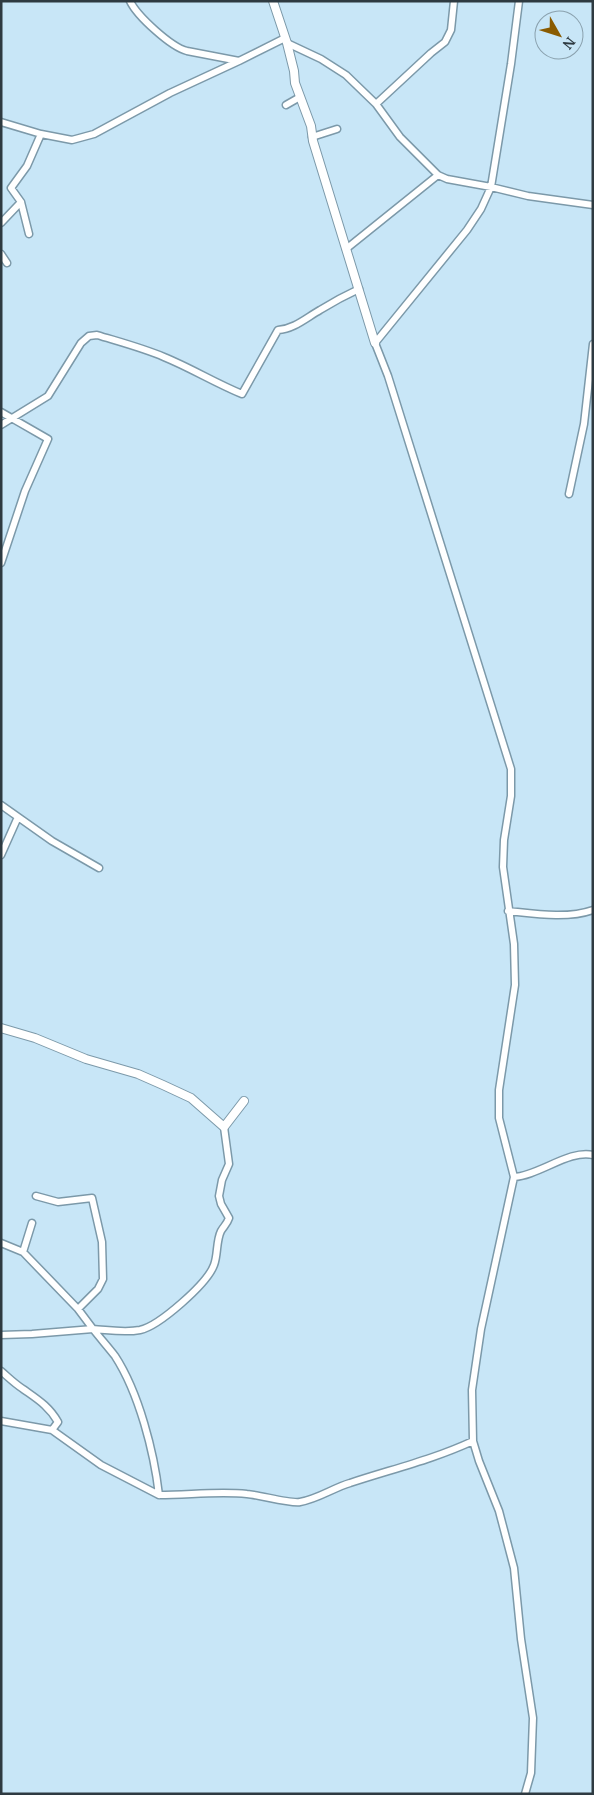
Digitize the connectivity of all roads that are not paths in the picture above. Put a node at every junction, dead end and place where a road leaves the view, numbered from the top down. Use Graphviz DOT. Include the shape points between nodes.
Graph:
graph roads {
  1 [pos="130,1"];
  2 [pos="273,1"];
  3 [pos="454,1"];
  4 [pos="519,1"];
  5 [pos="286,40"];
  6 [pos="239,60"];
  7 [pos="300,97"];
  8 [pos="376,104"];
  9 [pos="286,105"];
  10 [pos="1,122"];
  11 [pos="337,129"];
  12 [pos="41,134"];
  13 [pos="312,137"];
  14 [pos="438,175"];
  15 [pos="491,187"];
  16 [pos="21,202"];
  17 [pos="593,205"];
  18 [pos="1,223"];
  19 [pos="29,234"];
  20 [pos="346,249"];
  21 [pos="1,254"];
  22 [pos="7,263"];
  23 [pos="359,289"];
  24 [pos="375,343"];
  25 [pos="593,344"];
  26 [pos="1,412"];
  27 [pos="11,418"];
  28 [pos="1,426"];
  29 [pos="569,494"];
  30 [pos="1,563"];
  31 [pos="1,805"];
  32 [pos="18,817"];
  33 [pos="1,854"];
  34 [pos="98,868"];
  35 [pos="593,910"];
  36 [pos="508,911"];
  37 [pos="1,1028"];
  38 [pos="244,1101"];
  39 [pos="224,1127"];
  40 [pos="593,1155"];
  41 [pos="514,1177"];
  42 [pos="36,1196"];
  43 [pos="32,1223"];
  44 [pos="1,1243"];
  45 [pos="23,1252"];
  46 [pos="78,1309"];
  47 [pos="93,1329"];
  48 [pos="1,1335"];
  49 [pos="1,1371"];
  50 [pos="1,1421"];
  51 [pos="52,1430"];
  52 [pos="473,1441"];
  53 [pos="159,1495"];
  54 [pos="525,1794"];
  1 -- 6 [label="street" via="140,18 179,49"];
  2 -- 5 [label="street"];
  3 -- 8 [label="street" via="451,30 445,42"];
  4 -- 15 [label="street"];
  5 -- 6 [label="street"];
  5 -- 7 [label="street"];
  5 -- 8 [label="street" via="346,75"];
  6 -- 12 [label="street" via="94,134 72,140"];
  7 -- 9 [label="street"];
  7 -- 13 [label="street"];
  8 -- 14 [label="street" via="400,137"];
  10 -- 12 [label="street"];
  11 -- 13 [label="street"];
  12 -- 16 [label="street" via="27,166 11,188"];
  13 -- 20 [label="street"];
  14 -- 15 [label="street"];
  14 -- 20 [label="street"];
  15 -- 17 [label="street"];
  15 -- 24 [label="street" via="467,230"];
  16 -- 18 [label="street"];
  16 -- 19 [label="street"];
  20 -- 23 [label="street"];
  21 -- 22 [label="street"];
  23 -- 24 [label="street"];
  23 -- 27 [label="street" via="296,325 278,330 242,394 162,356 97,335 81,343 48,396"];
  24 -- 36 [label="street" via="511,769 503,867"];
  25 -- 29 [label="street" via="584,424"];
  26 -- 27 [label="street"];
  27 -- 28 [label="street"];
  27 -- 30 [label="street" via="48,439 25,492"];
  31 -- 32 [label="street"];
  32 -- 33 [label="street"];
  32 -- 34 [label="street"];
  35 -- 36 [label="street" via="579,914"];
  36 -- 41 [label="street" via="516,985 499,1090 499,1118"];
  37 -- 39 [label="street" via="154,1081 191,1098"];
  38 -- 39 [label="street"];
  39 -- 47 [label="street" via="229,1164 219,1196 229,1218 221,1232 214,1266 194,1292 163,1319 141,1330"];
  40 -- 41 [label="street" via="562,1160 524,1177"];
  41 -- 52 [label="street" via="481,1329 472,1390"];
  42 -- 46 [label="street" via="58,1202 92,1198 102,1242 103,1279 98,1289"];
  43 -- 45 [label="street"];
  44 -- 45 [label="street"];
  45 -- 46 [label="street"];
  46 -- 47 [label="street"];
  47 -- 48 [label="street"];
  47 -- 53 [label="street" via="116,1358 131,1389 153,1455"];
  49 -- 51 [label="street" via="52,1411 58,1422"];
  50 -- 51 [label="street"];
  51 -- 53 [label="street" via="101,1466"];
  52 -- 53 [label="street" via="444,1454 348,1483 298,1503 222,1492"];
  52 -- 54 [label="street" via="499,1511 514,1568 533,1718 530,1773"];
}
